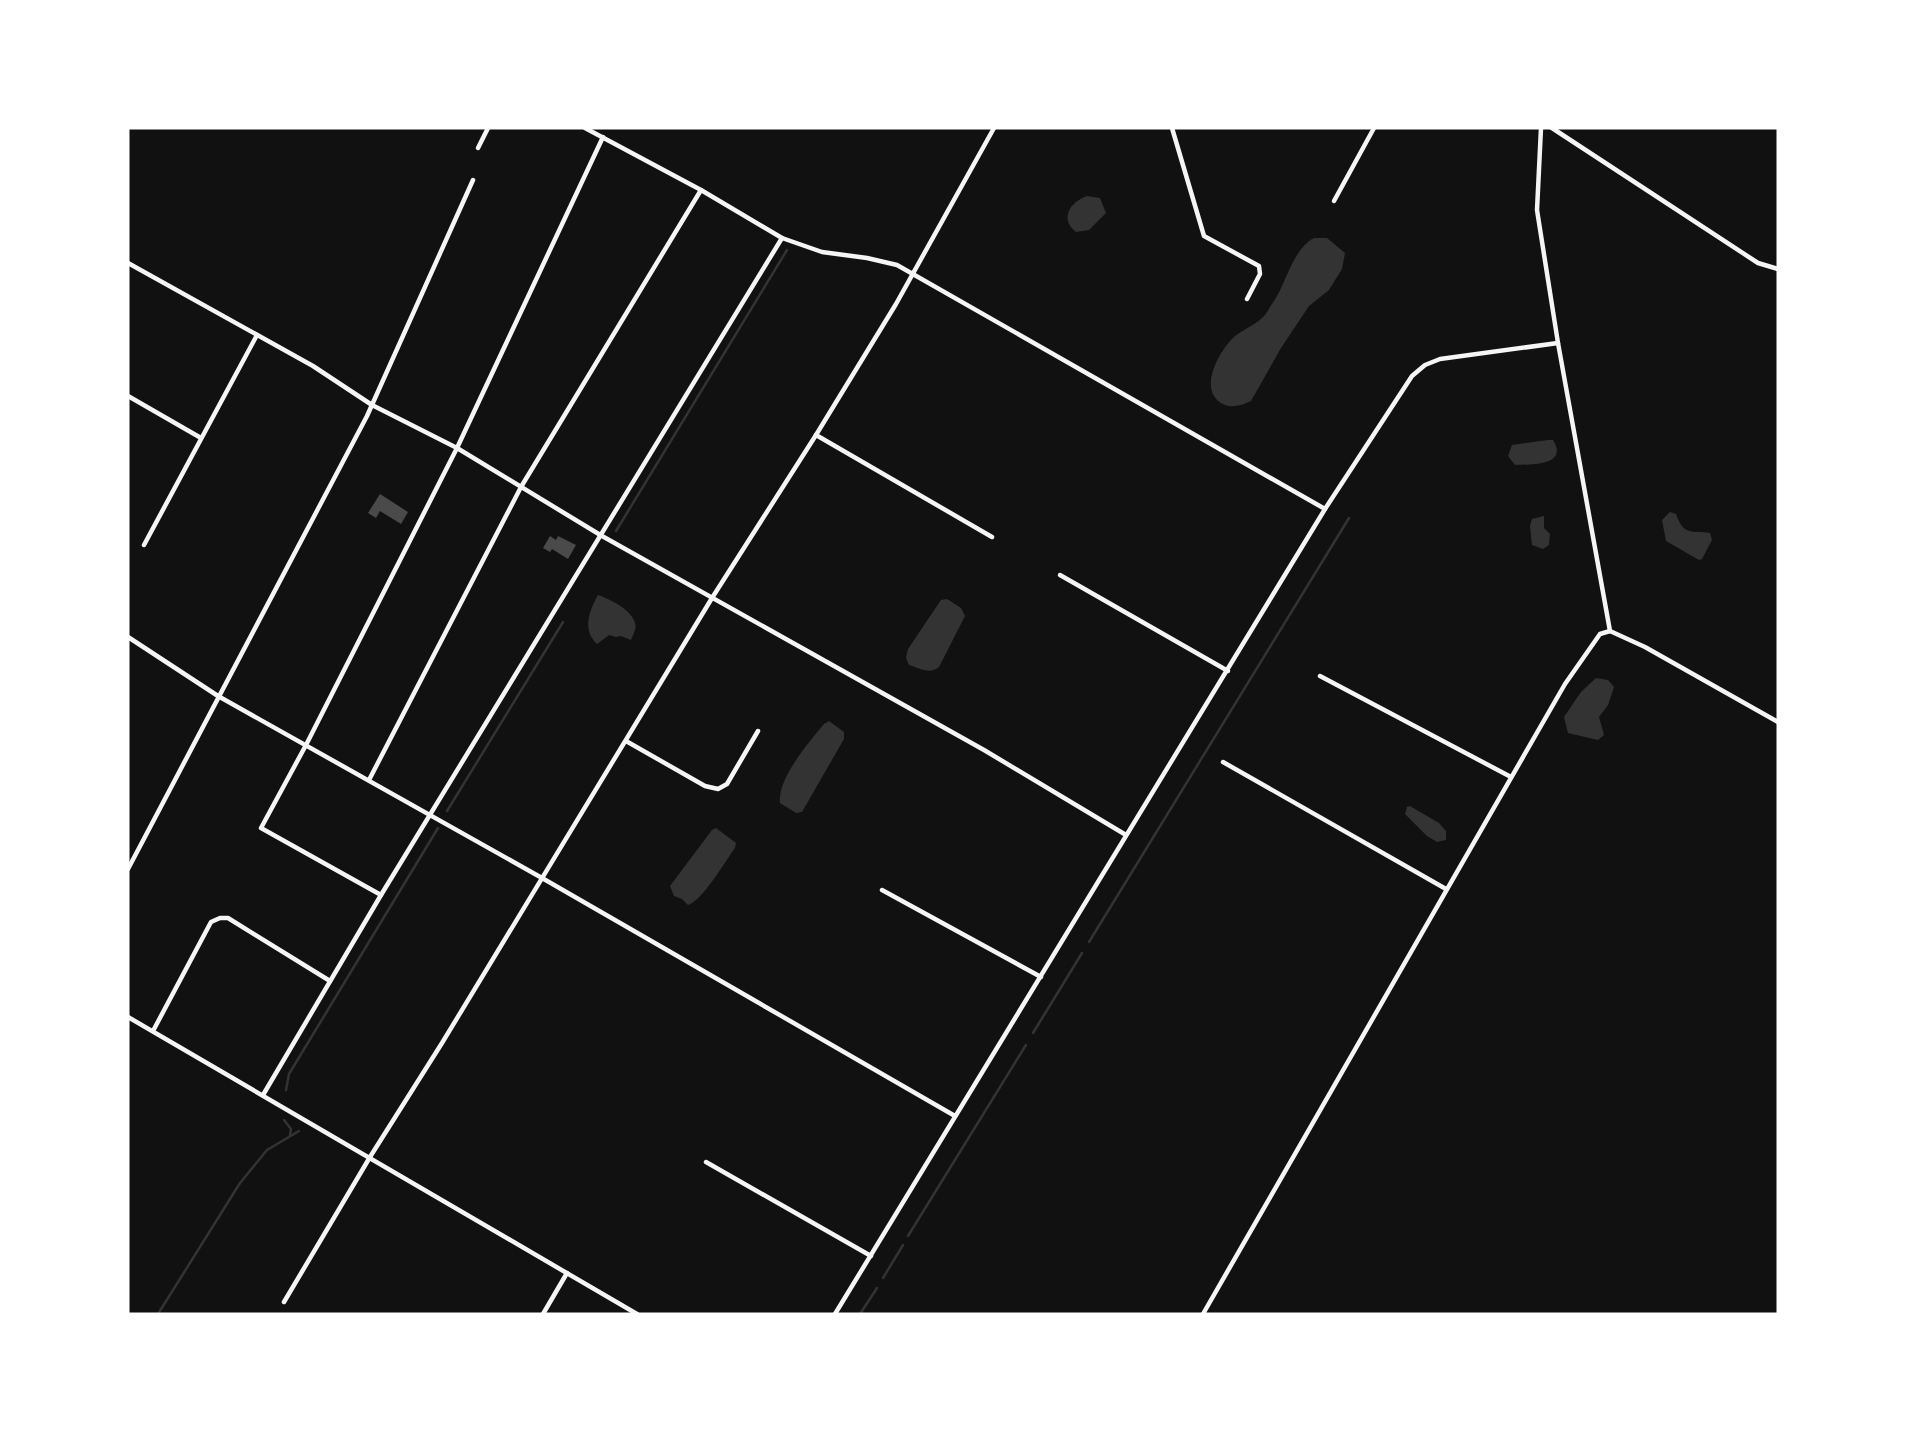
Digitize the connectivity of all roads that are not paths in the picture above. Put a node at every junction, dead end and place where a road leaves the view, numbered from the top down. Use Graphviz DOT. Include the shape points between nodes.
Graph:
graph roads {
  1 [pos="488,128"];
  2 [pos="585,128"];
  3 [pos="994,128"];
  4 [pos="1172,128"];
  5 [pos="1374,128"];
  6 [pos="1541,128"];
  7 [pos="1552,128"];
  8 [pos="603,137"];
  9 [pos="478,148"];
  10 [pos="473,180"];
  11 [pos="701,190"];
  12 [pos="1334,201"];
  13 [pos="782,238"];
  14 [pos="128,264"];
  15 [pos="1778,269"];
  16 [pos="913,274"];
  17 [pos="1247,299"];
  18 [pos="257,335"];
  19 [pos="1558,343"];
  20 [pos="128,396"];
  21 [pos="372,405"];
  22 [pos="816,435"];
  23 [pos="201,438"];
  24 [pos="457,448"];
  25 [pos="521,487"];
  26 [pos="1325,509"];
  27 [pos="602,536"];
  28 [pos="992,537"];
  29 [pos="144,545"];
  30 [pos="1060,575"];
  31 [pos="712,598"];
  32 [pos="1610,631"];
  33 [pos="128,637"];
  34 [pos="1228,671"];
  35 [pos="1320,676"];
  36 [pos="218,696"];
  37 [pos="1778,722"];
  38 [pos="758,731"];
  39 [pos="626,741"];
  40 [pos="306,745"];
  41 [pos="1223,762"];
  42 [pos="1511,777"];
  43 [pos="369,780"];
  44 [pos="431,815"];
  45 [pos="1126,835"];
  46 [pos="128,869"];
  47 [pos="542,878"];
  48 [pos="1446,889"];
  49 [pos="881,890"];
  50 [pos="381,895"];
  51 [pos="1041,977"];
  52 [pos="330,981"];
  53 [pos="128,1017"];
  54 [pos="153,1031"];
  55 [pos="263,1095"];
  56 [pos="955,1116"];
  57 [pos="370,1157"];
  58 [pos="706,1162"];
  59 [pos="871,1256"];
  60 [pos="567,1273"];
  61 [pos="284,1302"];
  62 [pos="542,1314"];
  63 [pos="637,1314"];
  64 [pos="835,1314"];
  65 [pos="1203,1314"];
  1 -- 9 [label="street"];
  2 -- 8 [label="street"];
  3 -- 16 [label="street"];
  4 -- 17 [label="street" via="1204,236 1259,266 1260,274"];
  5 -- 12 [label="street"];
  6 -- 19 [label="street" via="1537,210"];
  7 -- 15 [label="street" via="1758,263"];
  8 -- 11 [label="street"];
  8 -- 24 [label="street"];
  10 -- 21 [label="street"];
  11 -- 13 [label="street"];
  11 -- 25 [label="street"];
  13 -- 16 [label="street" via="822,252 897,265"];
  13 -- 27 [label="street"];
  14 -- 18 [label="street"];
  16 -- 22 [label="street"];
  16 -- 26 [label="street"];
  18 -- 21 [label="street"];
  18 -- 23 [label="street"];
  19 -- 26 [label="street" via="1425,365 1412,376"];
  19 -- 32 [label="street"];
  20 -- 23 [label="street"];
  21 -- 24 [label="street"];
  21 -- 36 [label="street"];
  22 -- 28 [label="street"];
  22 -- 31 [label="street"];
  23 -- 29 [label="street"];
  24 -- 25 [label="street"];
  24 -- 40 [label="street"];
  25 -- 27 [label="street"];
  25 -- 43 [label="street"];
  26 -- 34 [label="street"];
  27 -- 31 [label="street"];
  27 -- 44 [label="street"];
  30 -- 34 [label="street"];
  31 -- 39 [label="street"];
  31 -- 45 [label="street"];
  32 -- 37 [label="street"];
  32 -- 42 [label="street" via="1600,634 1572,674"];
  33 -- 36 [label="street"];
  34 -- 45 [label="street"];
  35 -- 42 [label="street"];
  36 -- 40 [label="street"];
  36 -- 46 [label="street"];
  38 -- 39 [label="street" via="727,784 718,789"];
  39 -- 47 [label="street"];
  40 -- 43 [label="street"];
  40 -- 50 [label="street" via="261,828"];
  41 -- 48 [label="street"];
  42 -- 48 [label="street"];
  43 -- 44 [label="street"];
  44 -- 47 [label="street"];
  44 -- 50 [label="street"];
  45 -- 51 [label="street"];
  47 -- 56 [label="street"];
  47 -- 57 [label="street"];
  48 -- 65 [label="street"];
  49 -- 51 [label="street"];
  50 -- 52 [label="street"];
  51 -- 56 [label="street"];
  52 -- 54 [label="street" via="228,918 220,918 211,922"];
  52 -- 55 [label="street"];
  53 -- 54 [label="street"];
  54 -- 55 [label="street"];
  55 -- 57 [label="street"];
  56 -- 59 [label="street"];
  57 -- 60 [label="street"];
  57 -- 61 [label="street"];
  58 -- 59 [label="street"];
  59 -- 64 [label="street"];
  60 -- 62 [label="street"];
  60 -- 63 [label="street"];
}
